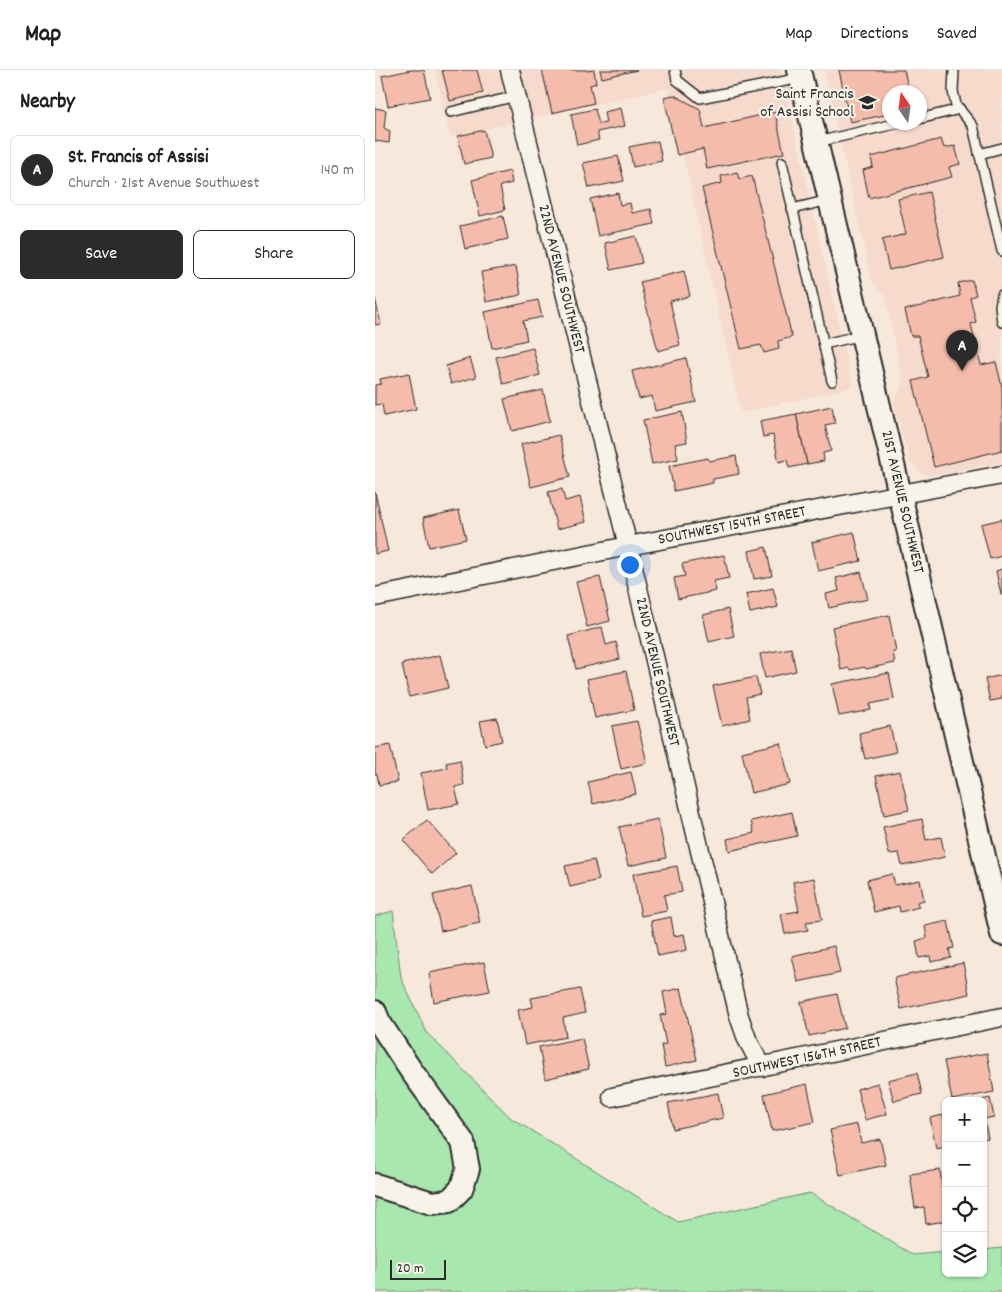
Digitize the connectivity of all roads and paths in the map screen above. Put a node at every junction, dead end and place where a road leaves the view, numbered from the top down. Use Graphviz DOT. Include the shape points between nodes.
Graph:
graph roads {
  1 [pos="510,70"];
  2 [pos="675,70"];
  3 [pos="954,70"];
  4 [pos="800,74"];
  5 [pos="516,96"];
  6 [pos="960,110"];
  7 [pos="451,112"];
  8 [pos="927,117"];
  9 [pos="882,127"];
  10 [pos="817,142"];
  11 [pos="1002,148"];
  12 [pos="979,154"];
  13 [pos="782,162"];
  14 [pos="830,200"];
  15 [pos="793,209"];
  16 [pos="1002,251"];
  17 [pos="1002,295"];
  18 [pos="1002,322"];
  19 [pos="862,335"];
  20 [pos="824,344"];
  21 [pos="832,381"];
  22 [pos="1002,475"];
  23 [pos="900,494"];
  24 [pos="627,546"];
  25 [pos="375,597"];
  26 [pos="1002,934"];
  27 [pos="375,1012"];
  28 [pos="1002,1018"];
  29 [pos="762,1067"];
  30 [pos="612,1097"];
  31 [pos="375,1185"];
  1 -- 5 [label="street, 22ND AVENUE SOUTHWEST"];
  2 -- 4 [label="lane" via="677,80 700,98"];
  3 -- 6 [label="lane" via="953,91"];
  4 -- 10 [label="street, 21ST AVENUE SOUTHWEST"];
  5 -- 7 [label="lane"];
  5 -- 24 [label="street, 22ND AVENUE SOUTHWEST"];
  6 -- 8 [label="lane"];
  6 -- 12 [label="lane" via="973,126"];
  9 -- 10 [label="lane"];
  10 -- 14 [label="street, 21ST AVENUE SOUTHWEST"];
  11 -- 12 [label="lane"];
  12 -- 16 [label="lane"];
  13 -- 15 [label="lane"];
  14 -- 15 [label="lane"];
  14 -- 19 [label="street, 21ST AVENUE SOUTHWEST"];
  15 -- 20 [label="lane"];
  17 -- 18 [label="lane"];
  19 -- 20 [label="lane"];
  19 -- 23 [label="street, 21ST AVENUE SOUTHWEST"];
  20 -- 21 [label="lane"];
  22 -- 23 [label="street, SOUTHWEST 154TH STREET"];
  23 -- 24 [label="street, SOUTHWEST 154TH STREET"];
  23 -- 26 [label="street, 21ST AVENUE SOUTHWEST"];
  24 -- 25 [label="street, SOUTHWEST 154TH STREET"];
  24 -- 29 [label="street, 22ND AVENUE SOUTHWEST" via="739,1016"];
  27 -- 31 [label="street" via="405,1061 463,1142 468,1169 461,1188 449,1201 432,1203"];
  28 -- 29 [label="street, SOUTHWEST 156TH STREET"];
  29 -- 30 [label="street, SOUTHWEST 156TH STREET"];
}
